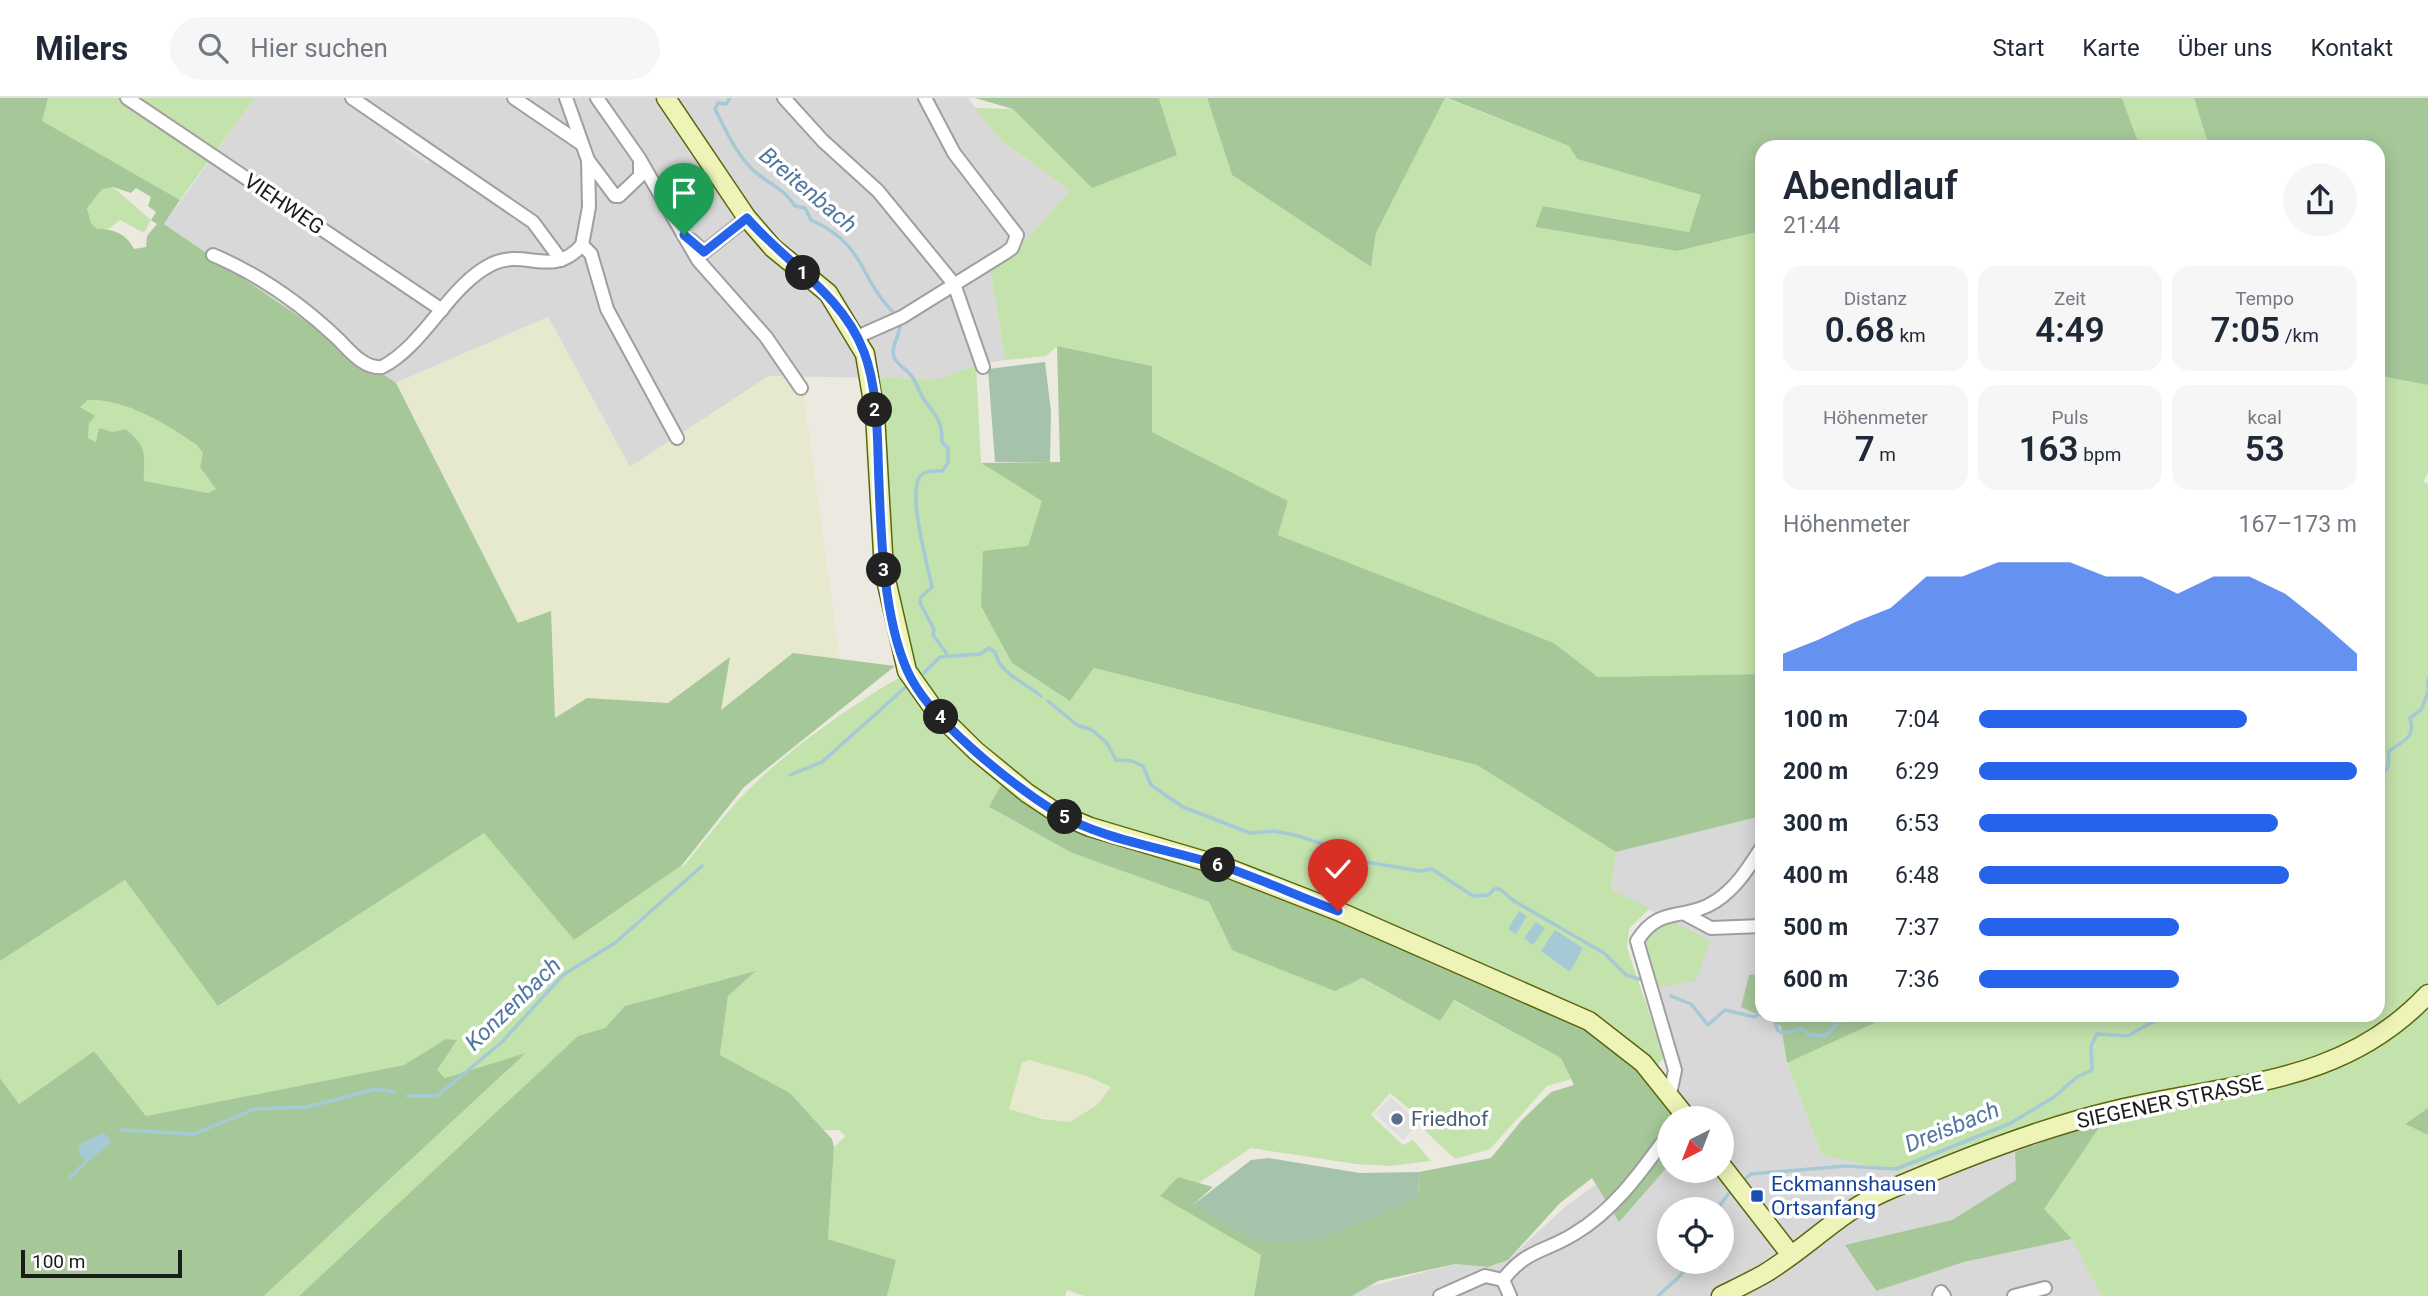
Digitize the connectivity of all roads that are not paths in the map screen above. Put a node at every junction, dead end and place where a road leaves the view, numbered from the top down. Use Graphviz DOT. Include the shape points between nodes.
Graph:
graph roads {
  1 [pos="127,98"];
  2 [pos="352,98"];
  3 [pos="514,98"];
  4 [pos="566,98"];
  5 [pos="597,98"];
  6 [pos="666,98"];
  7 [pos="784,98"];
  8 [pos="925,98"];
  9 [pos="580,143"];
  10 [pos="639,158"];
  11 [pos="588,160"];
  12 [pos="747,218"];
  13 [pos="684,235"];
  14 [pos="582,246"];
  15 [pos="214,255"];
  16 [pos="561,260"];
  17 [pos="954,284"];
  18 [pos="442,310"];
  19 [pos="857,337"];
  20 [pos="983,367"];
  21 [pos="801,388"];
  22 [pos="677,439"];
  23 [pos="1755,856"];
  24 [pos="1685,914"];
  25 [pos="1755,926"];
  26 [pos="2428,994"];
  27 [pos="1670,1094"];
  28 [pos="1677,1106"];
  29 [pos="1657,1150"];
  30 [pos="1734,1182"];
  31 [pos="1791,1255"];
  32 [pos="1503,1280"];
  33 [pos="2045,1288"];
  34 [pos="1440,1296"];
  35 [pos="1510,1296"];
  36 [pos="1721,1296"];
  37 [pos="2014,1296"];
  1 -- 18 [label="street, VIEHWEG"];
  2 -- 16 [label="street" via="533,222"];
  3 -- 9 [label="street"];
  4 -- 9 [label="street"];
  5 -- 10 [label="street"];
  6 -- 12 [label="main road"];
  7 -- 17 [label="street" via="878,191"];
  8 -- 17 [label="street" via="954,153 1017,235 1012,248"];
  9 -- 11 [label="street"];
  10 -- 11 [label="street" via="639,176 619,196"];
  10 -- 13 [label="street"];
  11 -- 14 [label="street" via="589,207"];
  12 -- 13 [label="street" via="704,252"];
  12 -- 19 [label="main road" via="773,248 828,293"];
  13 -- 21 [label="street" via="698,260 766,337"];
  14 -- 16 [label="street"];
  14 -- 22 [label="street" via="591,254 607,309"];
  15 -- 18 [label="street" via="248,270 299,305 358,358 377,368 389,364"];
  16 -- 18 [label="street" via="547,264 515,258 491,264"];
  17 -- 19 [label="street" via="902,317"];
  17 -- 20 [label="street"];
  19 -- 27 [label="main road" via="865,354 876,414 884,571 907,671 922,694 976,751 1057,813 1225,867 1555,1004 1589,1021 1627,1050"];
  23 -- 24 [label="street" via="1729,891"];
  24 -- 25 [label="street" via="1711,928"];
  24 -- 27 [label="street" via="1660,917 1647,925 1637,941 1675,1070"];
  26 -- 31 [label="main road, SIEGENER STRASSE" via="2362,1048 2322,1066 2270,1081 2119,1109 2049,1129 1853,1206"];
  27 -- 28 [label="main road"];
  29 -- 32 [label="street" via="1605,1210 1575,1234 1516,1262"];
  30 -- 31 [label="main road"];
  31 -- 36 [label="main road, SIEGENER STRASSE"];
  32 -- 34 [label="street" via="1485,1276"];
  32 -- 35 [label="street"];
  33 -- 37 [label="street"];
}
